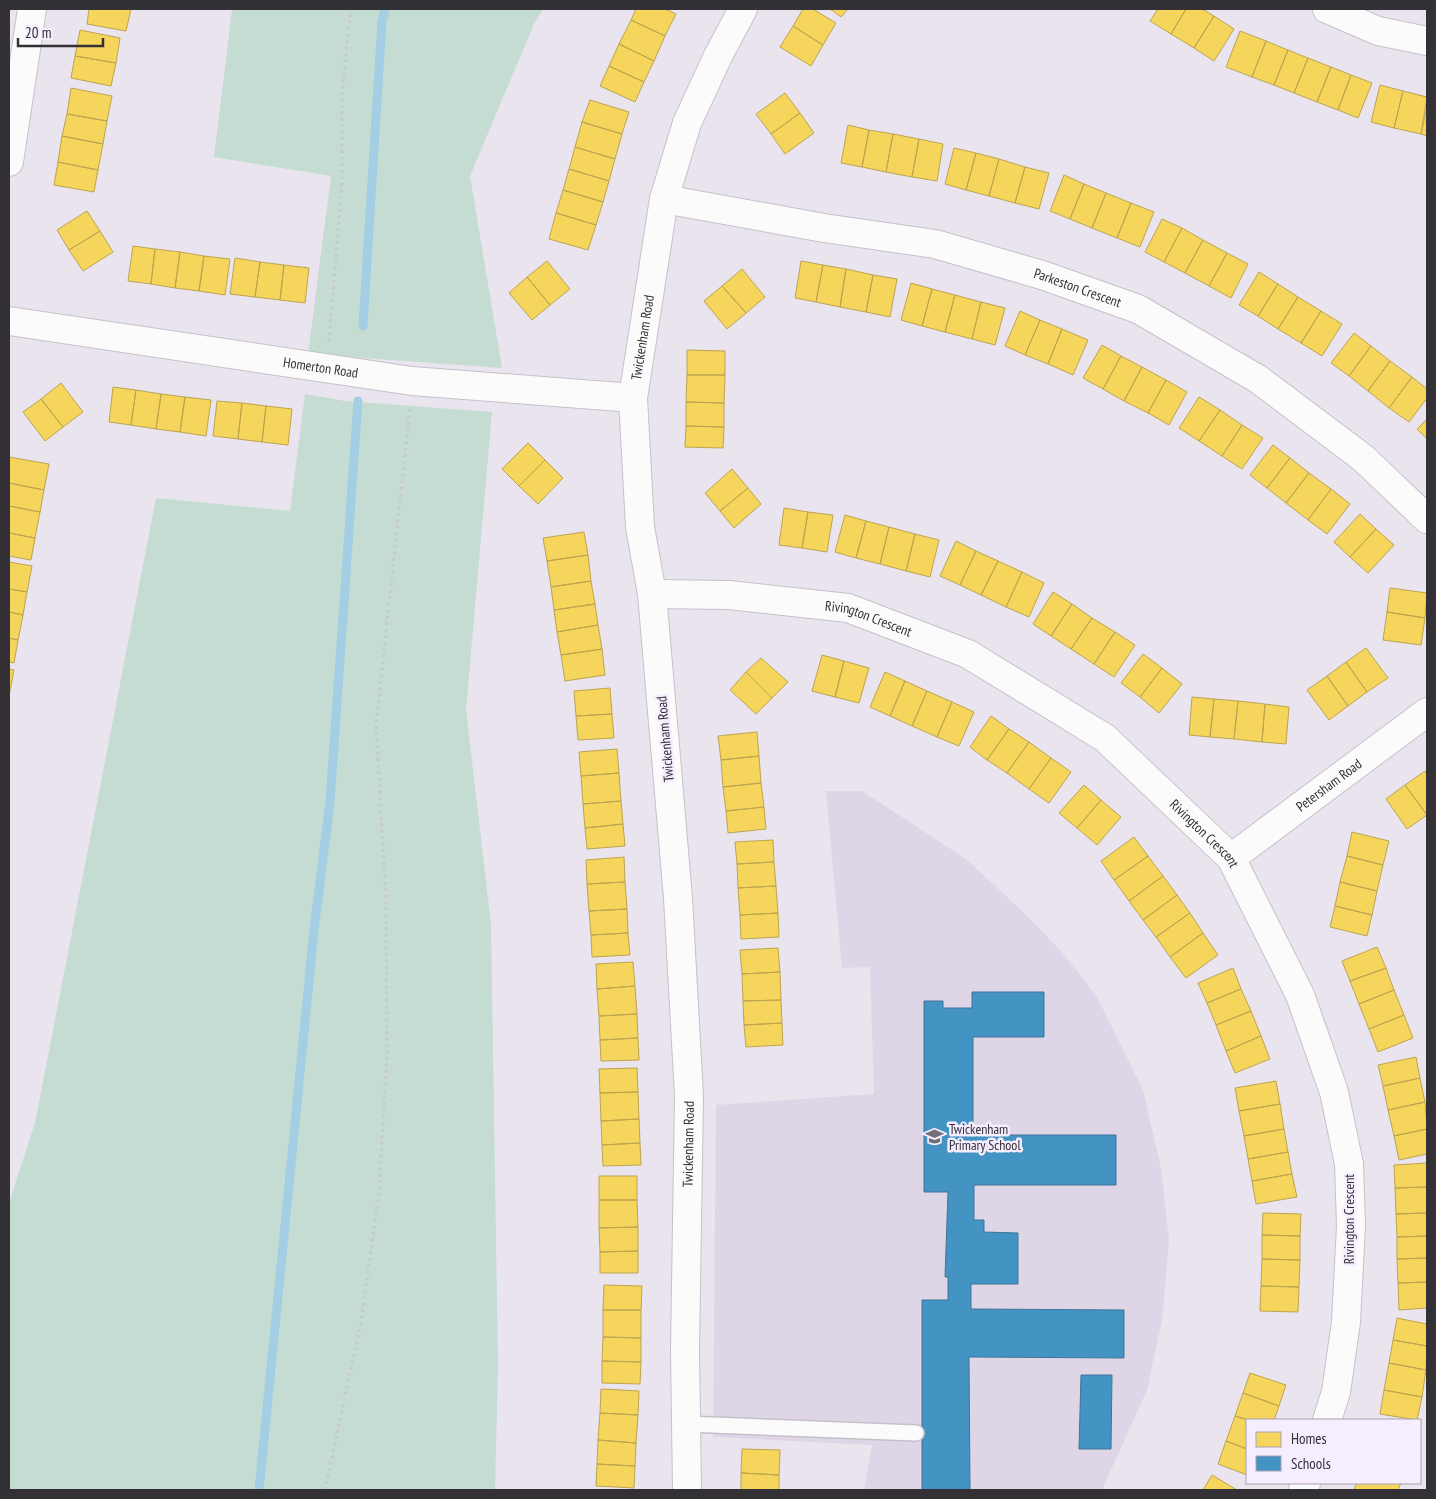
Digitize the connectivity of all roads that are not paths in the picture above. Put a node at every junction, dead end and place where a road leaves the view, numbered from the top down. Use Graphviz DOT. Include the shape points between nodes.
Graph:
graph roads {
  1 [pos="32,9"];
  2 [pos="744,9"];
  3 [pos="1327,9"];
  4 [pos="1427,41"];
  5 [pos="9,162"];
  6 [pos="664,199"];
  7 [pos="9,321"];
  8 [pos="633,398"];
  9 [pos="1427,519"];
  10 [pos="652,594"];
  11 [pos="1427,712"];
  12 [pos="1230,858"];
  13 [pos="1326,1419"];
  14 [pos="686,1424"];
  15 [pos="916,1433"];
  16 [pos="687,1490"];
  1 -- 5 [label="street"];
  2 -- 6 [label="street, Twickenham Road" via="687,123"];
  3 -- 4 [label="street" via="1378,31"];
  6 -- 8 [label="street, Twickenham Road"];
  6 -- 9 [label="street, Parkeston Crescent" via="935,244 1042,275 1138,309 1258,378 1363,458"];
  7 -- 8 [label="street, Homerton Road" via="412,381"];
  8 -- 10 [label="street, Twickenham Road" via="640,527"];
  10 -- 12 [label="street, Rivington Crescent" via="730,595 848,608 968,654 1105,738"];
  10 -- 14 [label="street, Twickenham Road" via="678,898 689,1096"];
  11 -- 12 [label="street, Petersham Road"];
  12 -- 13 [label="street, Rivington Crescent" via="1300,995 1334,1092 1349,1164 1351,1226 1346,1322 1336,1392"];
  14 -- 15 [label="lane"];
  14 -- 16 [label="street, Twickenham Road"];
}
